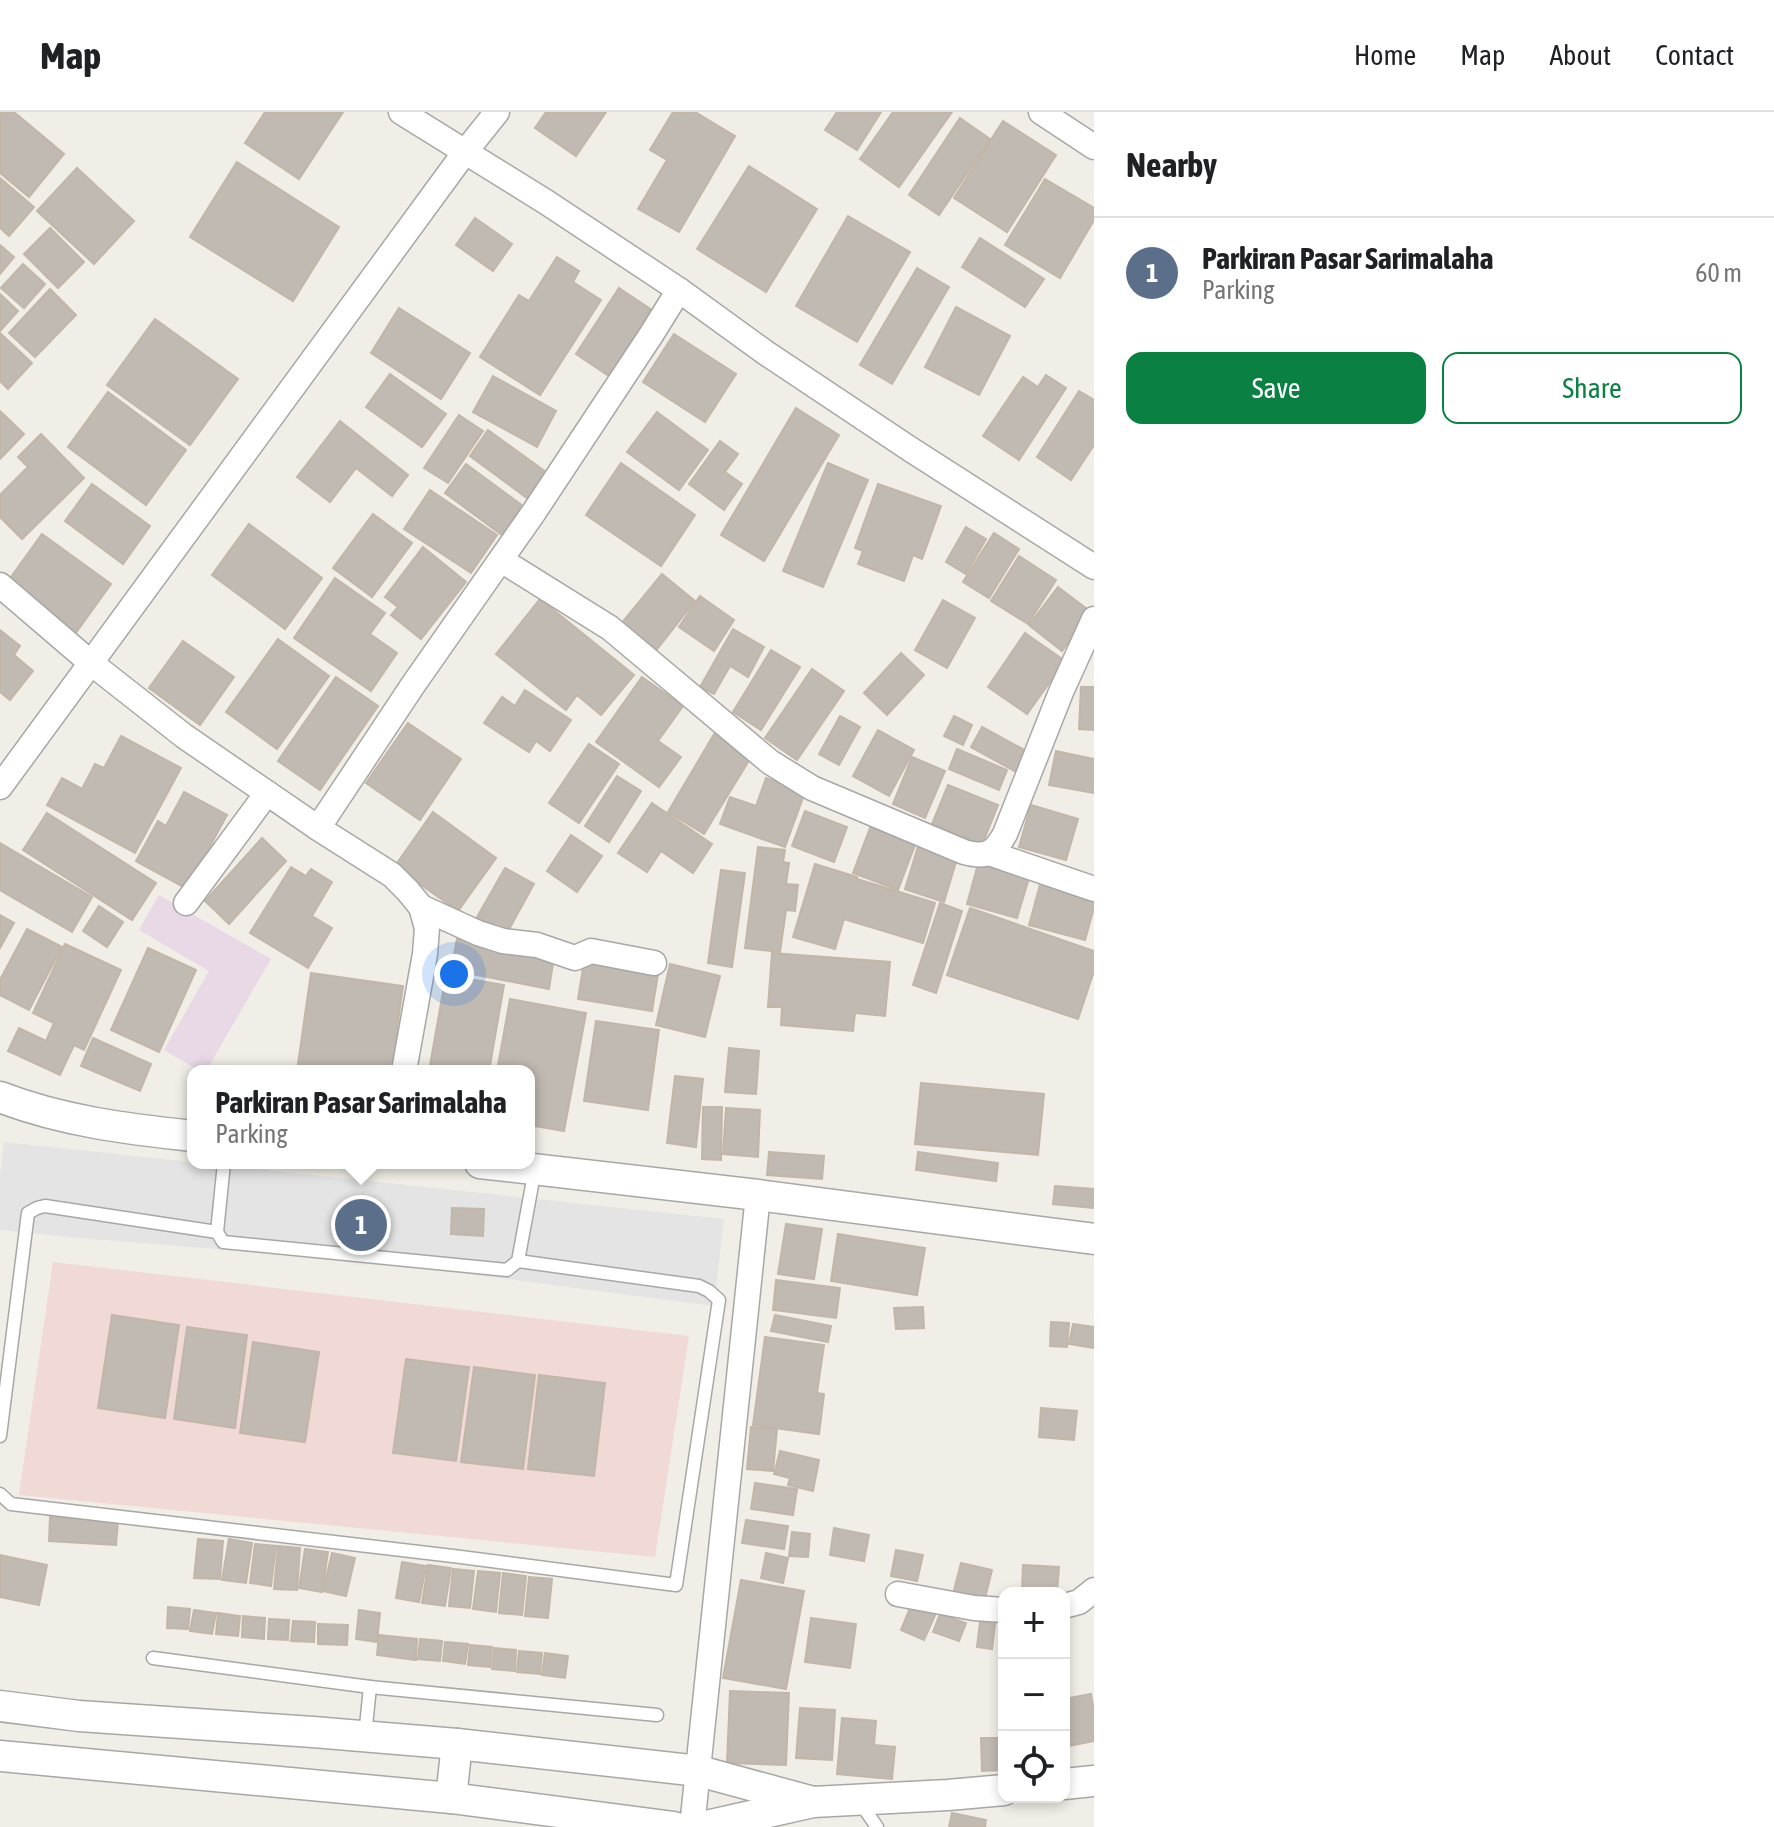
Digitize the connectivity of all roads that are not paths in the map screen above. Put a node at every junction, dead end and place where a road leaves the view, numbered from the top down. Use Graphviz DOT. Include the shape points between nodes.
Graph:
graph roads {
  1 [pos="401,112"];
  2 [pos="497,112"];
  3 [pos="1041,112"];
  4 [pos="1094,147"];
  5 [pos="465,152"];
  6 [pos="679,290"];
  7 [pos="501,560"];
  8 [pos="1094,567"];
  9 [pos="0,585"];
  10 [pos="1094,619"];
  11 [pos="91,663"];
  12 [pos="0,787"];
  13 [pos="267,793"];
  14 [pos="318,828"];
  15 [pos="989,853"];
  16 [pos="1094,889"];
  17 [pos="186,903"];
  18 [pos="421,907"];
  19 [pos="654,963"];
  20 [pos="405,1065"];
  21 [pos="0,1097"];
  22 [pos="187,1135"];
  23 [pos="223,1169"];
  24 [pos="535,1169"];
  25 [pos="758,1195"];
  26 [pos="217,1232"];
  27 [pos="1094,1239"];
  28 [pos="518,1261"];
  29 [pos="0,1436"];
  30 [pos="0,1494"];
  31 [pos="1094,1590"];
  32 [pos="898,1594"];
  33 [pos="1070,1604"];
  34 [pos="998,1610"];
  35 [pos="153,1658"];
  36 [pos="370,1687"];
  37 [pos="0,1706"];
  38 [pos="657,1715"];
  39 [pos="365,1736"];
  40 [pos="457,1744"];
  41 [pos="0,1756"];
  42 [pos="699,1771"];
  43 [pos="1094,1781"];
  44 [pos="1070,1783"];
  45 [pos="998,1791"];
  46 [pos="451,1798"];
  47 [pos="857,1798"];
  48 [pos="813,1802"];
  49 [pos="674,1827"];
  50 [pos="692,1827"];
  51 [pos="702,1827"];
  52 [pos="877,1827"];
  1 -- 5 [label="street"];
  2 -- 5 [label="street"];
  3 -- 4 [label="street"];
  5 -- 6 [label="street"];
  5 -- 11 [label="street"];
  6 -- 7 [label="street"];
  6 -- 8 [label="street" via="766,353"];
  7 -- 14 [label="street"];
  7 -- 15 [label="street" via="610,628 791,775 964,852"];
  9 -- 11 [label="street"];
  10 -- 15 [label="street" via="1005,834"];
  11 -- 12 [label="street"];
  11 -- 13 [label="street"];
  13 -- 14 [label="street"];
  13 -- 17 [label="street"];
  14 -- 18 [label="street" via="392,875"];
  15 -- 16 [label="street"];
  18 -- 19 [label="street" via="503,941 575,958 591,951"];
  18 -- 20 [label="street" via="427,928 425,954"];
  21 -- 22 [label="street" via="33,1110 113,1127"];
  23 -- 26 [label="lane"];
  24 -- 25 [label="street"];
  24 -- 28 [label="lane"];
  25 -- 27 [label="street"];
  25 -- 42 [label="street"];
  26 -- 28 [label="lane" via="223,1242 492,1269 507,1270"];
  26 -- 29 [label="lane" via="45,1206 28,1213"];
  28 -- 30 [label="lane" via="699,1286 719,1300 676,1585 11,1504"];
  31 -- 33 [label="street"];
  32 -- 34 [label="street"];
  35 -- 36 [label="lane"];
  36 -- 38 [label="lane"];
  36 -- 39 [label="lane"];
  37 -- 39 [label="street"];
  39 -- 40 [label="street"];
  40 -- 42 [label="street"];
  40 -- 46 [label="street"];
  41 -- 46 [label="street"];
  42 -- 48 [label="street"];
  42 -- 50 [label="street"];
  43 -- 44 [label="street"];
  45 -- 47 [label="street"];
  46 -- 49 [label="street"];
  47 -- 48 [label="street"];
  47 -- 52 [label="lane"];
  48 -- 51 [label="street"];
}
